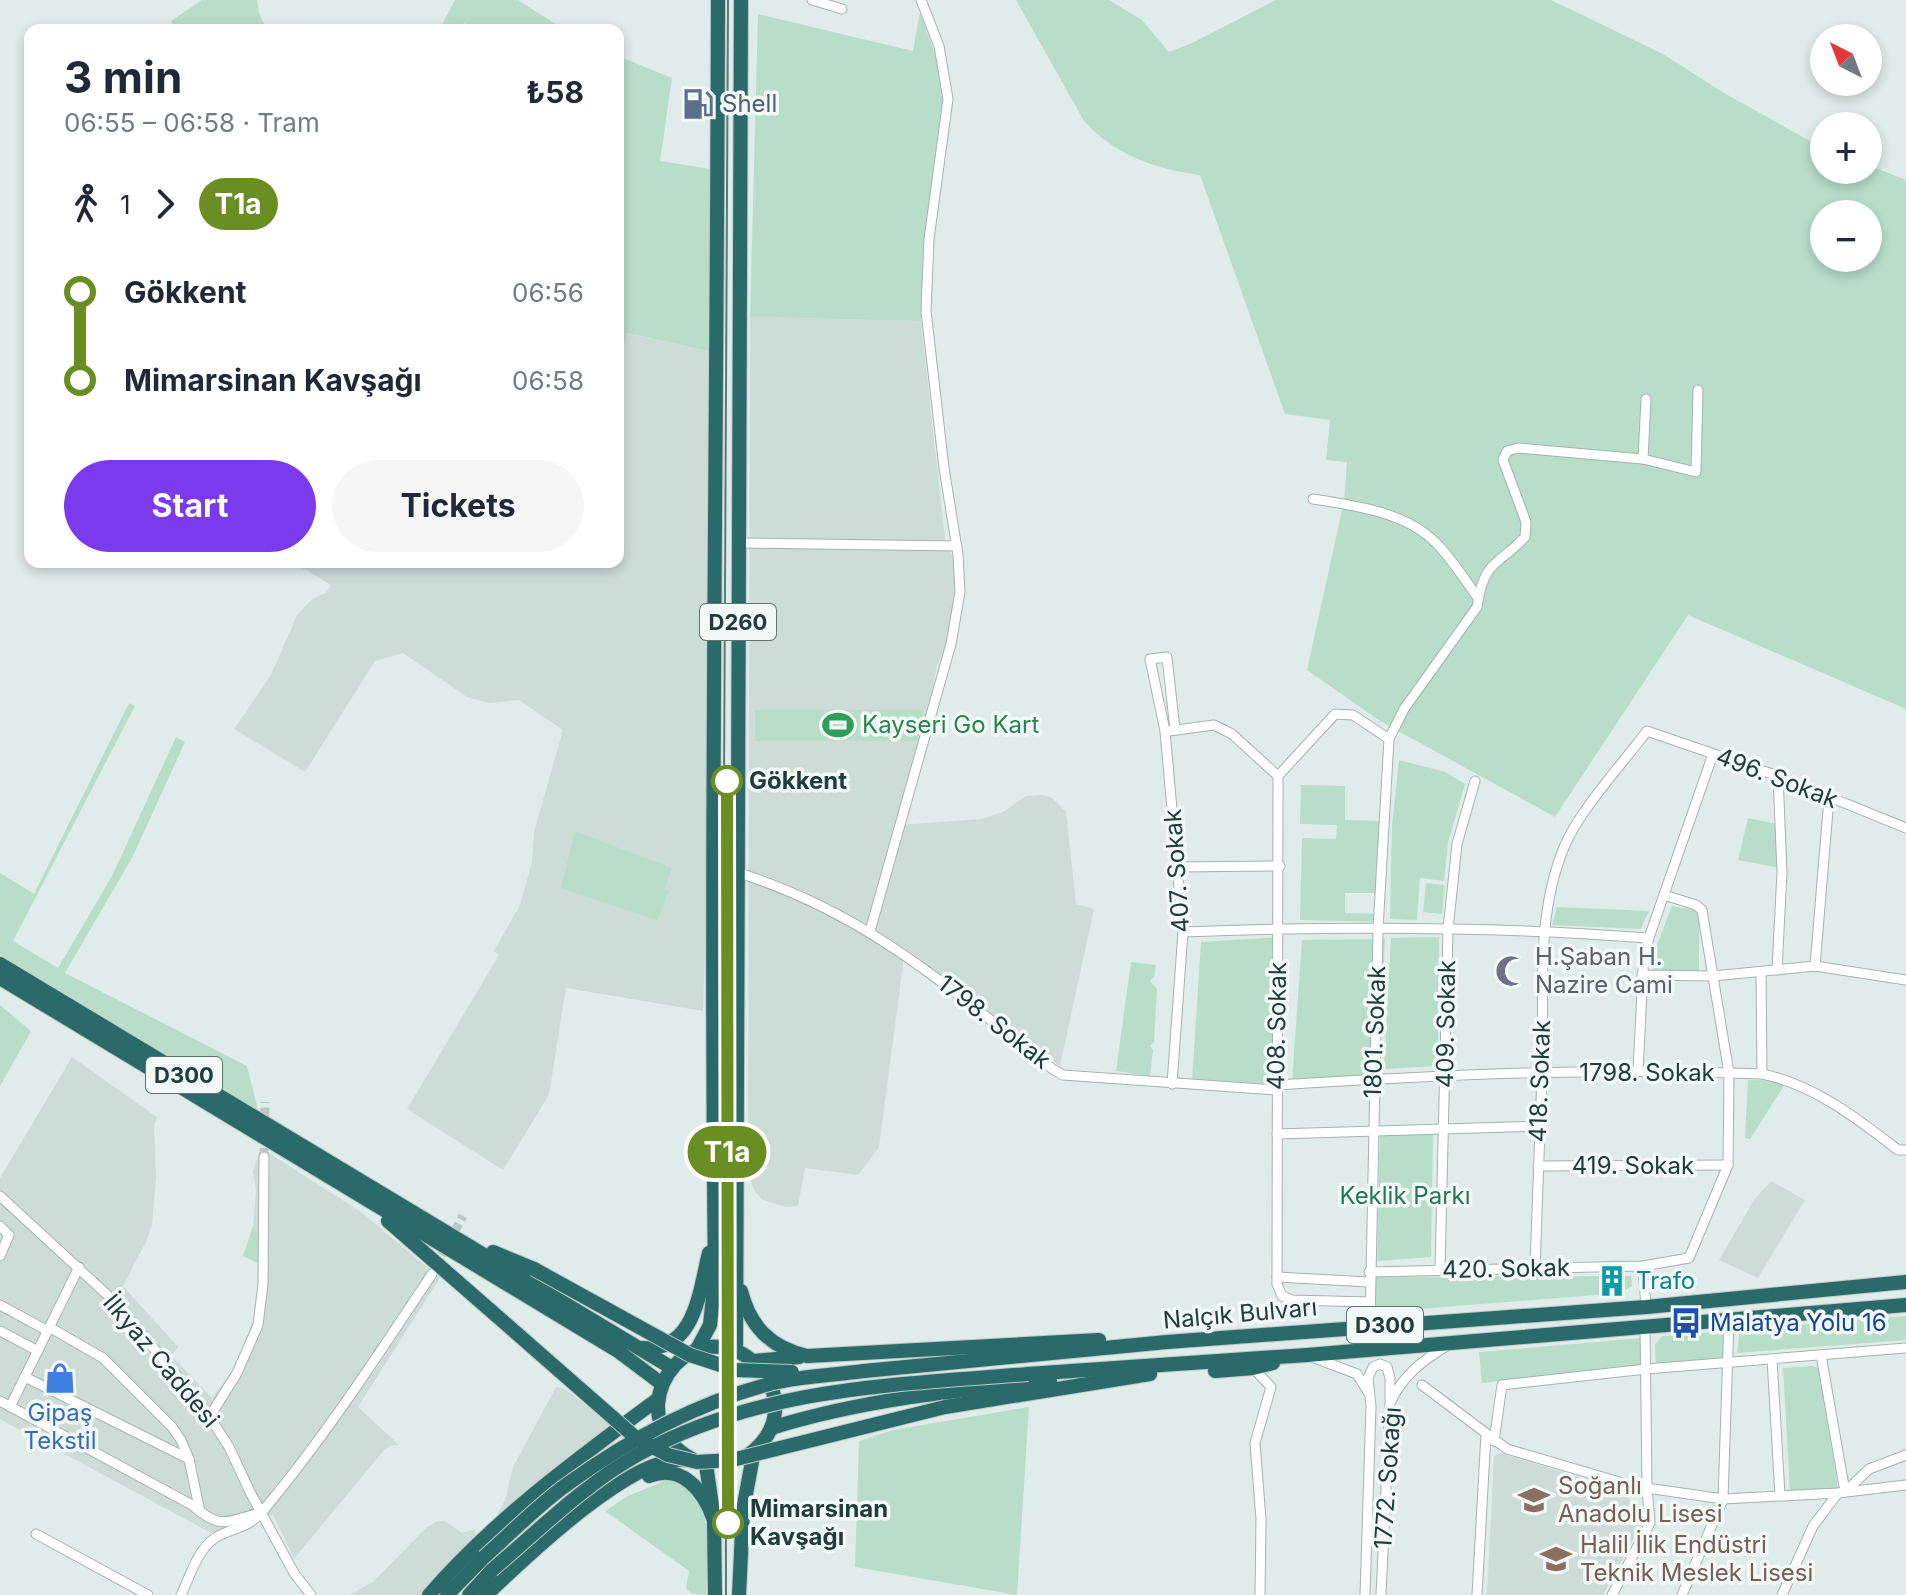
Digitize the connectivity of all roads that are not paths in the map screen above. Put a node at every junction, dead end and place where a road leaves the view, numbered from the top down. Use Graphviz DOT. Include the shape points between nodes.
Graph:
graph roads {
  1 [pos="718,0"];
  2 [pos="741,0"];
  3 [pos="812,0"];
  4 [pos="921,0"];
  5 [pos="842,9"];
  6 [pos="1698,390"];
  7 [pos="1646,399"];
  8 [pos="1643,459"];
  9 [pos="1313,499"];
  10 [pos="739,543"];
  11 [pos="957,546"];
  12 [pos="1478,598"];
  13 [pos="1170,731"];
  14 [pos="1647,731"];
  15 [pos="1389,739"];
  16 [pos="1713,754"];
  17 [pos="1278,776"];
  18 [pos="1778,776"];
  19 [pos="1475,781"];
  20 [pos="1829,798"];
  21 [pos="1906,828"];
  22 [pos="1280,866"];
  23 [pos="1178,867"];
  24 [pos="736,872"];
  25 [pos="1664,895"];
  26 [pos="1278,928"];
  27 [pos="1378,929"];
  28 [pos="1448,929"];
  29 [pos="1543,930"];
  30 [pos="870,931"];
  31 [pos="1183,932"];
  32 [pos="1648,938"];
  33 [pos="0,964"];
  34 [pos="1815,966"];
  35 [pos="1777,970"];
  36 [pos="1761,972"];
  37 [pos="1642,975"];
  38 [pos="1713,976"];
  39 [pos="0,978"];
  40 [pos="1906,980"];
  41 [pos="1638,1071"];
  42 [pos="1542,1073"];
  43 [pos="1729,1073"];
  44 [pos="1762,1074"];
  45 [pos="1445,1075"];
  46 [pos="1374,1079"];
  47 [pos="1172,1084"];
  48 [pos="1276,1088"];
  49 [pos="1539,1126"];
  50 [pos="1445,1127"];
  51 [pos="1372,1131"];
  52 [pos="1277,1134"];
  53 [pos="1906,1150"];
  54 [pos="264,1157"];
  55 [pos="1728,1165"];
  56 [pos="1538,1166"];
  57 [pos="0,1196"];
  58 [pos="360,1197"];
  59 [pos="0,1226"];
  60 [pos="444,1230"];
  61 [pos="713,1237"];
  62 [pos="736,1244"];
  63 [pos="0,1256"];
  64 [pos="1643,1266"];
  65 [pos="79,1267"];
  66 [pos="1535,1268"];
  67 [pos="1440,1270"];
  68 [pos="432,1274"];
  69 [pos="1277,1277"];
  70 [pos="1369,1277"];
  71 [pos="1906,1282"];
  72 [pos="1369,1302"];
  73 [pos="0,1305"];
  74 [pos="1906,1305"];
  75 [pos="1646,1307"];
  76 [pos="1729,1319"];
  77 [pos="1645,1325"];
  78 [pos="1370,1326"];
  79 [pos="48,1329"];
  80 [pos="0,1331"];
  81 [pos="1454,1341"];
  82 [pos="1167,1342"];
  83 [pos="639,1348"];
  84 [pos="1906,1348"];
  85 [pos="38,1351"];
  86 [pos="696,1351"];
  87 [pos="736,1351"];
  88 [pos="1307,1355"];
  89 [pos="1821,1355"];
  90 [pos="812,1356"];
  91 [pos="1772,1359"];
  92 [pos="754,1361"];
  93 [pos="1726,1362"];
  94 [pos="672,1368"];
  95 [pos="1253,1368"];
  96 [pos="1646,1369"];
  97 [pos="864,1371"];
  98 [pos="1145,1374"];
  99 [pos="25,1377"];
  100 [pos="662,1384"];
  101 [pos="1422,1385"];
  102 [pos="1370,1395"];
  103 [pos="658,1399"];
  104 [pos="0,1401"];
  105 [pos="1390,1403"];
  106 [pos="10,1407"];
  107 [pos="210,1416"];
  108 [pos="771,1428"];
  109 [pos="1490,1437"];
  110 [pos="754,1451"];
  111 [pos="1906,1455"];
  112 [pos="189,1459"];
  113 [pos="700,1462"];
  114 [pos="1906,1485"];
  115 [pos="1647,1488"];
  116 [pos="607,1492"];
  117 [pos="1841,1493"];
  118 [pos="1780,1495"];
  119 [pos="1723,1499"];
  120 [pos="200,1512"];
  121 [pos="261,1513"];
  122 [pos="714,1520"];
  123 [pos="36,1534"];
  124 [pos="488,1564"];
  125 [pos="148,1595"];
  126 [pos="181,1595"];
  127 [pos="311,1595"];
  128 [pos="429,1595"];
  129 [pos="447,1595"];
  130 [pos="469,1595"];
  131 [pos="486,1595"];
  132 [pos="715,1595"];
  133 [pos="739,1595"];
  134 [pos="1260,1595"];
  135 [pos="1365,1595"];
  136 [pos="1381,1595"];
  137 [pos="1477,1595"];
  138 [pos="1612,1595"];
  139 [pos="1682,1595"];
  140 [pos="1782,1595"];
  1 -- 61 [label="highway, D260"];
  2 -- 10 [label="highway, D260"];
  3 -- 5 [label="street"];
  4 -- 11 [label="street" via="939,46 947,91 926,311"];
  6 -- 8 [label="street" via="1696,472"];
  7 -- 8 [label="street"];
  8 -- 12 [label="street" via="1507,451 1503,460 1527,529 1523,540 1489,568"];
  9 -- 12 [label="street" via="1370,510 1417,529 1437,544"];
  10 -- 11 [label="street"];
  10 -- 24 [label="highway, D260"];
  11 -- 30 [label="street" via="955,630"];
  12 -- 15 [label="street"];
  13 -- 13 [label="street, 407. Sokak" via="1150,659 1167,657"];
  13 -- 17 [label="street" via="1214,725 1232,734"];
  13 -- 23 [label="street, 407. Sokak"];
  14 -- 16 [label="street, 496. Sokak"];
  14 -- 29 [label="street, 418. Sokak" via="1567,840"];
  15 -- 17 [label="street" via="1353,715 1335,714"];
  15 -- 27 [label="street, 1801. Sokak"];
  16 -- 18 [label="street, 496. Sokak"];
  16 -- 25 [label="street"];
  17 -- 22 [label="street, 408. Sokak"];
  18 -- 20 [label="street, 496. Sokak"];
  18 -- 35 [label="street" via="1782,872"];
  19 -- 28 [label="street, 409. Sokak" via="1457,844"];
  20 -- 21 [label="street, 496. Sokak"];
  20 -- 34 [label="street"];
  22 -- 23 [label="street"];
  22 -- 26 [label="street, 408. Sokak"];
  23 -- 31 [label="street, 407. Sokak"];
  24 -- 30 [label="street, 1798. Sokak" via="805,897"];
  24 -- 62 [label="highway, D260"];
  25 -- 32 [label="street"];
  25 -- 38 [label="street" via="1702,910"];
  26 -- 27 [label="street"];
  26 -- 31 [label="street"];
  26 -- 48 [label="street, 408. Sokak"];
  27 -- 28 [label="street"];
  27 -- 46 [label="street, 1801. Sokak"];
  28 -- 29 [label="street"];
  28 -- 45 [label="street, 409. Sokak"];
  29 -- 32 [label="street"];
  29 -- 42 [label="street, 418. Sokak"];
  30 -- 47 [label="street, 1798. Sokak" via="1058,1073"];
  31 -- 47 [label="street, 407. Sokak"];
  32 -- 37 [label="street"];
  33 -- 60 [label="highway, D300"];
  34 -- 35 [label="street"];
  34 -- 40 [label="street"];
  35 -- 36 [label="street"];
  36 -- 38 [label="street"];
  36 -- 44 [label="street"];
  37 -- 38 [label="street"];
  37 -- 41 [label="street"];
  38 -- 43 [label="street"];
  39 -- 58 [label="highway, D300"];
  41 -- 42 [label="street, 1798. Sokak"];
  41 -- 43 [label="street, 1798. Sokak"];
  42 -- 45 [label="street, 1798. Sokak"];
  42 -- 49 [label="street, 418. Sokak"];
  43 -- 44 [label="street, 1798. Sokak"];
  43 -- 55 [label="street"];
  44 -- 53 [label="street, 1798. Sokak" via="1834,1104 1898,1150"];
  45 -- 46 [label="street, 1798. Sokak"];
  45 -- 50 [label="street, 409. Sokak"];
  46 -- 48 [label="street, 1798. Sokak"];
  46 -- 51 [label="street, 1801. Sokak"];
  47 -- 48 [label="street, 1798. Sokak"];
  48 -- 52 [label="street, 408. Sokak"];
  49 -- 50 [label="street"];
  49 -- 56 [label="street, 418. Sokak"];
  50 -- 51 [label="street"];
  50 -- 67 [label="street, 409. Sokak"];
  51 -- 52 [label="street"];
  51 -- 70 [label="street, 1801. Sokak"];
  52 -- 69 [label="street, 408. Sokak"];
  54 -- 107 [label="street" via="258,1325"];
  55 -- 56 [label="street, 419. Sokak"];
  55 -- 64 [label="street, 420. Sokak" via="1689,1258"];
  56 -- 66 [label="street, 418. Sokak"];
  57 -- 65 [label="street, İlkyaz Caddesi"];
  58 -- 98 [label="highway, D300, bridge" via="635,1437 668,1455 697,1462 776,1451 945,1407"];
  58 -- 100 [label="highway, D300" via="618,1351"];
  59 -- 63 [label="street" via="9,1235"];
  60 -- 83 [label="highway, D300"];
  60 -- 97 [label="highway, D300, bridge" via="534,1269 711,1363 765,1373"];
  61 -- 83 [label="highway" via="685,1332 664,1347"];
  61 -- 86 [label="highway" via="712,1318"];
  62 -- 87 [label="highway"];
  62 -- 90 [label="highway" via="741,1293 754,1325 781,1347"];
  64 -- 66 [label="street, 420. Sokak"];
  64 -- 75 [label="street"];
  65 -- 79 [label="street"];
  65 -- 107 [label="street, İlkyaz Caddesi" via="143,1333"];
  66 -- 67 [label="street, 420. Sokak"];
  67 -- 70 [label="street, 420. Sokak"];
  68 -- 121 [label="street" via="352,1395"];
  69 -- 70 [label="street, 420. Sokak"];
  69 -- 72 [label="street" via="1279,1292 1288,1299"];
  70 -- 72 [label="street, 1801. Sokak"];
  71 -- 75 [label="highway, Nalçık Bulvarı / D300"];
  72 -- 78 [label="street, 1801. Sokak"];
  73 -- 79 [label="street"];
  74 -- 76 [label="highway, Nalçık Bulvarı / D300"];
  75 -- 78 [label="highway, Nalçık Bulvarı / D300"];
  76 -- 77 [label="highway, Nalçık Bulvarı / D300"];
  76 -- 93 [label="street"];
  77 -- 81 [label="highway, Nalçık Bulvarı / D300"];
  77 -- 96 [label="street"];
  78 -- 82 [label="highway, Nalçık Bulvarı / D300"];
  79 -- 85 [label="street"];
  79 -- 112 [label="street" via="103,1358 172,1427"];
  80 -- 85 [label="street"];
  81 -- 88 [label="highway, Nalçık Bulvarı / D300"];
  81 -- 105 [label="street, 1772. Sokağı" via="1416,1365"];
  82 -- 90 [label="highway" via="1041,1342"];
  82 -- 97 [label="highway, Nalçık Bulvarı / D300"];
  83 -- 94 [label="highway, D300"];
  84 -- 89 [label="street"];
  85 -- 99 [label="street"];
  86 -- 87 [label="highway"];
  86 -- 94 [label="highway"];
  87 -- 92 [label="highway"];
  88 -- 95 [label="highway"];
  88 -- 102 [label="street, 1772. Sokağı" via="1357,1374"];
  88 -- 124 [label="highway, Nalçık Bulvarı / D300, bridge" via="1028,1374 787,1399 716,1419 639,1454"];
  89 -- 91 [label="street"];
  89 -- 117 [label="street"];
  90 -- 92 [label="highway"];
  91 -- 93 [label="street"];
  91 -- 118 [label="street"];
  92 -- 108 [label="highway" via="771,1385"];
  93 -- 96 [label="street"];
  93 -- 119 [label="street"];
  94 -- 100 [label="highway"];
  95 -- 98 [label="highway"];
  95 -- 134 [label="street" via="1271,1387 1255,1443"];
  96 -- 109 [label="street" via="1502,1385"];
  96 -- 115 [label="street"];
  97 -- 124 [label="highway, bridge" via="775,1382 658,1427 564,1487"];
  98 -- 108 [label="highway" via="917,1397 817,1413"];
  99 -- 106 [label="street"];
  99 -- 112 [label="street"];
  100 -- 103 [label="highway"];
  101 -- 109 [label="street"];
  102 -- 105 [label="street" via="1368,1378 1380,1364 1390,1378"];
  102 -- 135 [label="street, 1772. Sokağı"];
  103 -- 113 [label="highway" via="666,1436"];
  103 -- 128 [label="highway" via="553,1476"];
  104 -- 106 [label="street"];
  105 -- 136 [label="street, 1772. Sokağı"];
  106 -- 120 [label="street"];
  107 -- 121 [label="street, İlkyaz Caddesi"];
  108 -- 110 [label="highway"];
  109 -- 115 [label="street" via="1513,1451"];
  109 -- 137 [label="street"];
  110 -- 113 [label="highway" via="730,1463"];
  110 -- 133 [label="highway" via="741,1520"];
  111 -- 117 [label="street" via="1869,1469"];
  112 -- 120 [label="street"];
  113 -- 116 [label="highway" via="676,1459"];
  113 -- 122 [label="highway"];
  114 -- 117 [label="street"];
  115 -- 119 [label="street"];
  115 -- 138 [label="street" via="1650,1523"];
  116 -- 122 [label="highway" via="654,1474 674,1474 698,1488"];
  116 -- 131 [label="highway"];
  117 -- 118 [label="street"];
  117 -- 140 [label="street" via="1813,1526"];
  118 -- 119 [label="street"];
  119 -- 139 [label="street"];
  120 -- 121 [label="street" via="219,1523"];
  121 -- 126 [label="street" via="208,1544"];
  121 -- 127 [label="street, İlkyaz Caddesi"];
  122 -- 132 [label="highway"];
  123 -- 125 [label="street"];
  124 -- 129 [label="highway"];
  124 -- 130 [label="highway"];
}
